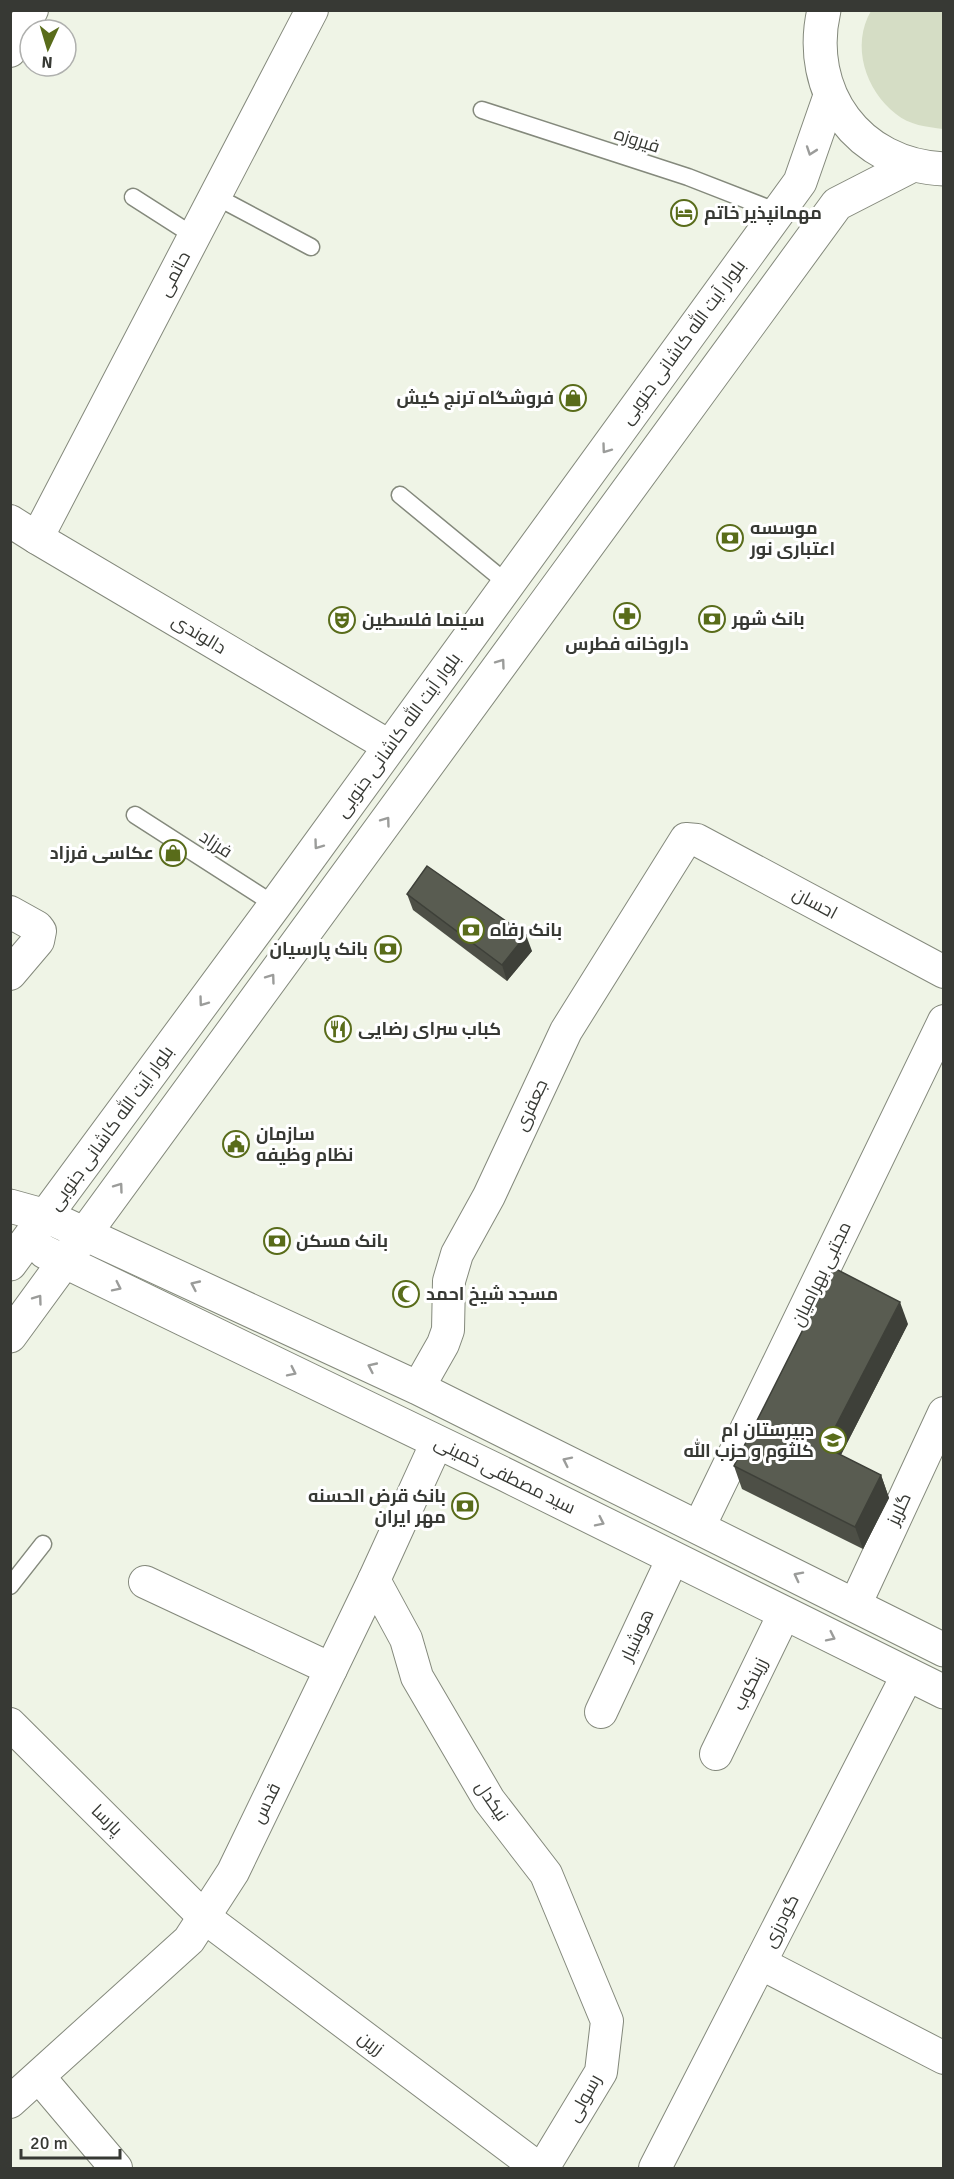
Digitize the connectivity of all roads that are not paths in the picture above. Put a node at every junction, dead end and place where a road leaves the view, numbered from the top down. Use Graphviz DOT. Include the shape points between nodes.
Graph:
graph roads {
  1 [pos="32,10"];
  2 [pos="312,10"];
  3 [pos="824,10"];
  4 [pos="10,51"];
  5 [pos="830,96"];
  6 [pos="482,110"];
  7 [pos="928,167"];
  8 [pos="215,196"];
  9 [pos="134,197"];
  10 [pos="778,212"];
  11 [pos="194,236"];
  12 [pos="311,247"];
  13 [pos="400,495"];
  14 [pos="10,521"];
  15 [pos="37,538"];
  16 [pos="508,584"];
  17 [pos="389,746"];
  18 [pos="135,815"];
  19 [pos="686,839"];
  20 [pos="275,905"];
  21 [pos="10,912"];
  22 [pos="944,972"];
  23 [pos="10,974"];
  24 [pos="944,1021"];
  25 [pos="10,1206"];
  26 [pos="46,1216"];
  27 [pos="85,1234"];
  28 [pos="16,1249"];
  29 [pos="65,1261"];
  30 [pos="10,1336"];
  31 [pos="418,1388"];
  32 [pos="944,1413"];
  33 [pos="437,1443"];
  34 [pos="699,1527"];
  35 [pos="43,1544"];
  36 [pos="673,1558"];
  37 [pos="374,1580"];
  38 [pos="145,1582"];
  39 [pos="10,1586"];
  40 [pos="855,1605"];
  41 [pos="784,1614"];
  42 [pos="944,1650"];
  43 [pos="331,1669"];
  44 [pos="908,1674"];
  45 [pos="944,1692"];
  46 [pos="601,1712"];
  47 [pos="10,1724"];
  48 [pos="716,1754"];
  49 [pos="204,1917"];
  50 [pos="760,1963"];
  51 [pos="606,2021"];
  52 [pos="944,2058"];
  53 [pos="39,2076"];
  54 [pos="10,2102"];
  55 [pos="116,2169"];
  56 [pos="538,2169"];
  57 [pos="543,2169"];
  58 [pos="655,2169"];
  1 -- 4 [label="street"];
  2 -- 8 [label="street, حاتمی"];
  3 -- 5 [label="main road" via="819,51"];
  5 -- 7 [label="main road" via="841,115 873,147"];
  5 -- 10 [label="main road, بلوار آیت الله کاشانی جنوبی, one-way" via="800,182"];
  6 -- 10 [label="lane, فیروزه" via="688,177"];
  27 -- 7 [label="main road, one-way" via="837,204"];
  8 -- 11 [label="street, حاتمی"];
  8 -- 12 [label="lane"];
  9 -- 11 [label="lane"];
  10 -- 16 [label="main road, بلوار آیت الله کاشانی جنوبی, one-way"];
  11 -- 15 [label="street, حاتمی"];
  13 -- 16 [label="lane"];
  14 -- 15 [label="street, دالوندی"];
  15 -- 17 [label="street, دالوندی"];
  16 -- 17 [label="main road, بلوار آیت الله کاشانی جنوبی"];
  17 -- 20 [label="main road, بلوار آیت الله کاشانی جنوبی, one-way"];
  18 -- 20 [label="lane, فرزاد"];
  19 -- 22 [label="street, احسان" via="697,840"];
  19 -- 31 [label="street, جعفری" via="566,1031 489,1196 457,1254 449,1281 448,1330"];
  20 -- 26 [label="main road, بلوار آیت الله کاشانی جنوبی, one-way"];
  21 -- 23 [label="street" via="40,931 38,941"];
  24 -- 34 [label="street, مجتبی بهرامیان"];
  25 -- 26 [label="main road"];
  26 -- 27 [label="main road"];
  26 -- 28 [label="main road, بلوار آیت الله کاشانی جنوبی"];
  27 -- 29 [label="main road"];
  31 -- 27 [label="main road, one-way"];
  28 -- 29 [label="main road, سید مصطفی خمینی"];
  30 -- 29 [label="main road, one-way"];
  29 -- 33 [label="main road, سید مصطفی خمینی, one-way"];
  34 -- 31 [label="main road, one-way"];
  32 -- 40 [label="street, گلریز"];
  33 -- 36 [label="main road, سید مصطفی خمینی, one-way"];
  33 -- 37 [label="street, قدس"];
  40 -- 34 [label="main road, one-way"];
  35 -- 39 [label="lane"];
  36 -- 41 [label="main road, سید مصطفی خمینی"];
  36 -- 46 [label="street, هوشیار"];
  37 -- 43 [label="street, قدس"];
  37 -- 51 [label="street, نیکدل" via="406,1639 417,1677 489,1800 546,1874"];
  38 -- 43 [label="street"];
  40 -- 42 [label="main road"];
  41 -- 44 [label="main road, سید مصطفی خمینی, one-way"];
  41 -- 48 [label="street, زرینکوب"];
  43 -- 49 [label="street, قدس" via="233,1872"];
  44 -- 45 [label="main road, سید مصطفی خمینی"];
  44 -- 50 [label="street, گودرزی"];
  47 -- 49 [label="street, پارسا"];
  49 -- 53 [label="street, قدس" via="189,1940"];
  49 -- 56 [label="street, زرین"];
  50 -- 52 [label="street"];
  50 -- 58 [label="street, گودرزی"];
  51 -- 57 [label="street, رسولی" via="601,2072"];
  53 -- 54 [label="street, قدس"];
  53 -- 55 [label="street"];
}
